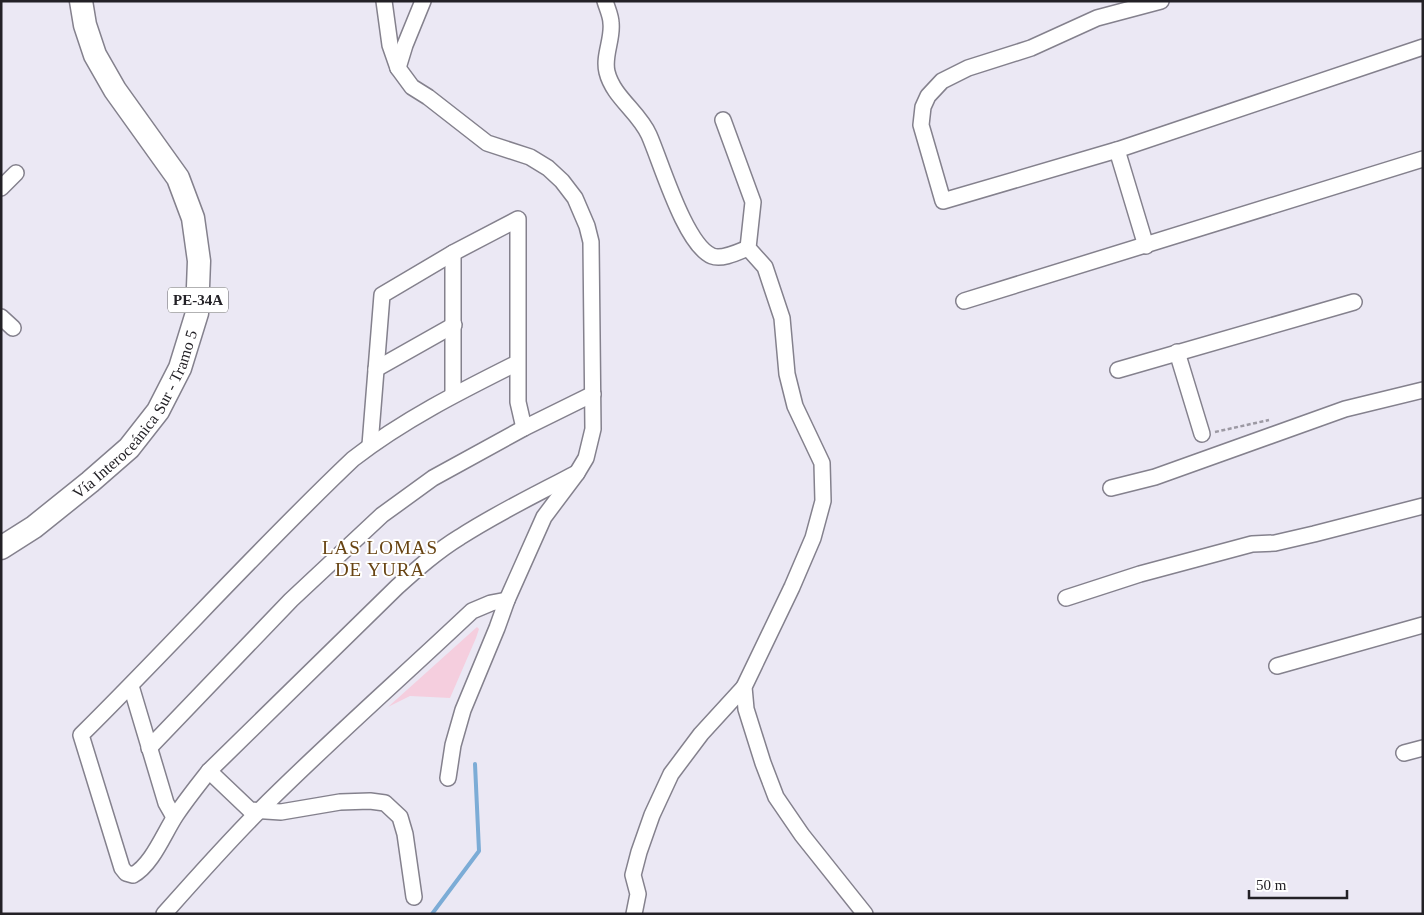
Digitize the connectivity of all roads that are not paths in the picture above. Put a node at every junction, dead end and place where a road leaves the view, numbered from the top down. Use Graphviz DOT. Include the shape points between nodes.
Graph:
graph roads {
  1 [pos="81,1"];
  2 [pos="384,1"];
  3 [pos="423,1"];
  4 [pos="605,1"];
  5 [pos="1161,1"];
  6 [pos="1143,4"];
  7 [pos="1423,47"];
  8 [pos="398,68"];
  9 [pos="723,120"];
  10 [pos="1117,150"];
  11 [pos="1423,159"];
  12 [pos="16,173"];
  13 [pos="1,188"];
  14 [pos="1146,246"];
  15 [pos="748,248"];
  16 [pos="453,253"];
  17 [pos="964,301"];
  18 [pos="1354,302"];
  19 [pos="1,317"];
  20 [pos="454,325"];
  21 [pos="14,328"];
  22 [pos="1177,352"];
  23 [pos="518,363"];
  24 [pos="376,369"];
  25 [pos="1118,370"];
  26 [pos="1423,390"];
  27 [pos="593,394"];
  28 [pos="453,395"];
  29 [pos="524,428"];
  30 [pos="1202,434"];
  31 [pos="370,445"];
  32 [pos="578,473"];
  33 [pos="1111,488"];
  34 [pos="1423,506"];
  35 [pos="1,548"];
  36 [pos="1066,598"];
  37 [pos="507,600"];
  38 [pos="1423,625"];
  39 [pos="1277,666"];
  40 [pos="130,686"];
  41 [pos="744,687"];
  42 [pos="149,748"];
  43 [pos="1423,748"];
  44 [pos="1404,753"];
  45 [pos="209,771"];
  46 [pos="448,778"];
  47 [pos="260,810"];
  48 [pos="174,817"];
  49 [pos="414,897"];
  50 [pos="164,914"];
  51 [pos="634,914"];
  52 [pos="864,914"];
  1 -- 35 [label="highway, Vía Interoceánica Sur - Tramo 5 / PE-34A" via="95,55 115,90 178,178 193,218 199,262 197,313 180,368 158,411 129,448 34,527"];
  2 -- 8 [label="street" via="390,45"];
  3 -- 8 [label="street"];
  4 -- 15 [label="street" via="612,24 606,70 610,83 649,134 666,181 698,246 712,256 726,256"];
  5 -- 6 [label="street"];
  6 -- 10 [label="street" via="1097,18 1031,48 942,80 922,107 922,125 943,201"];
  7 -- 10 [label="street"];
  8 -- 27 [label="street" via="412,87 487,143 530,157 548,168 575,198 591,242"];
  9 -- 15 [label="street" via="753,202"];
  10 -- 14 [label="street"];
  11 -- 14 [label="street"];
  12 -- 13 [label="street"];
  14 -- 17 [label="street"];
  15 -- 41 [label="street" via="765,267 782,318 795,406 822,463 824,501 813,538"];
  16 -- 20 [label="street"];
  16 -- 23 [label="street" via="518,218"];
  16 -- 24 [label="street" via="382,295"];
  18 -- 22 [label="street"];
  19 -- 21 [label="street"];
  20 -- 24 [label="street"];
  20 -- 28 [label="street"];
  22 -- 25 [label="street"];
  22 -- 30 [label="street"];
  23 -- 28 [label="street"];
  23 -- 29 [label="street" via="518,402"];
  24 -- 31 [label="street"];
  26 -- 33 [label="street" via="1345,409 1155,477"];
  27 -- 29 [label="street"];
  27 -- 32 [label="street" via="593,429 586,458"];
  28 -- 31 [label="street"];
  29 -- 42 [label="street" via="432,478 371,525 291,600"];
  31 -- 40 [label="street" via="249,561"];
  32 -- 37 [label="street" via="544,517"];
  32 -- 45 [label="street" via="459,537 425,562"];
  34 -- 36 [label="street" via="1275,543 1252,544"];
  37 -- 46 [label="street" via="463,710"];
  37 -- 47 [label="street" via="472,611"];
  38 -- 39 [label="street"];
  40 -- 42 [label="street"];
  40 -- 48 [label="street" via="81,735 120,862 126,872 133,875 138,872 155,851"];
  41 -- 51 [label="street" via="670,774 638,852 633,875 638,894"];
  41 -- 52 [label="street" via="751,727 776,797"];
  42 -- 48 [label="street" via="166,803"];
  43 -- 44 [label="street"];
  45 -- 47 [label="street" via="250,810"];
  45 -- 48 [label="street"];
  47 -- 49 [label="street" via="281,812 340,802 385,803 400,817 406,834"];
  47 -- 50 [label="street"];
}
